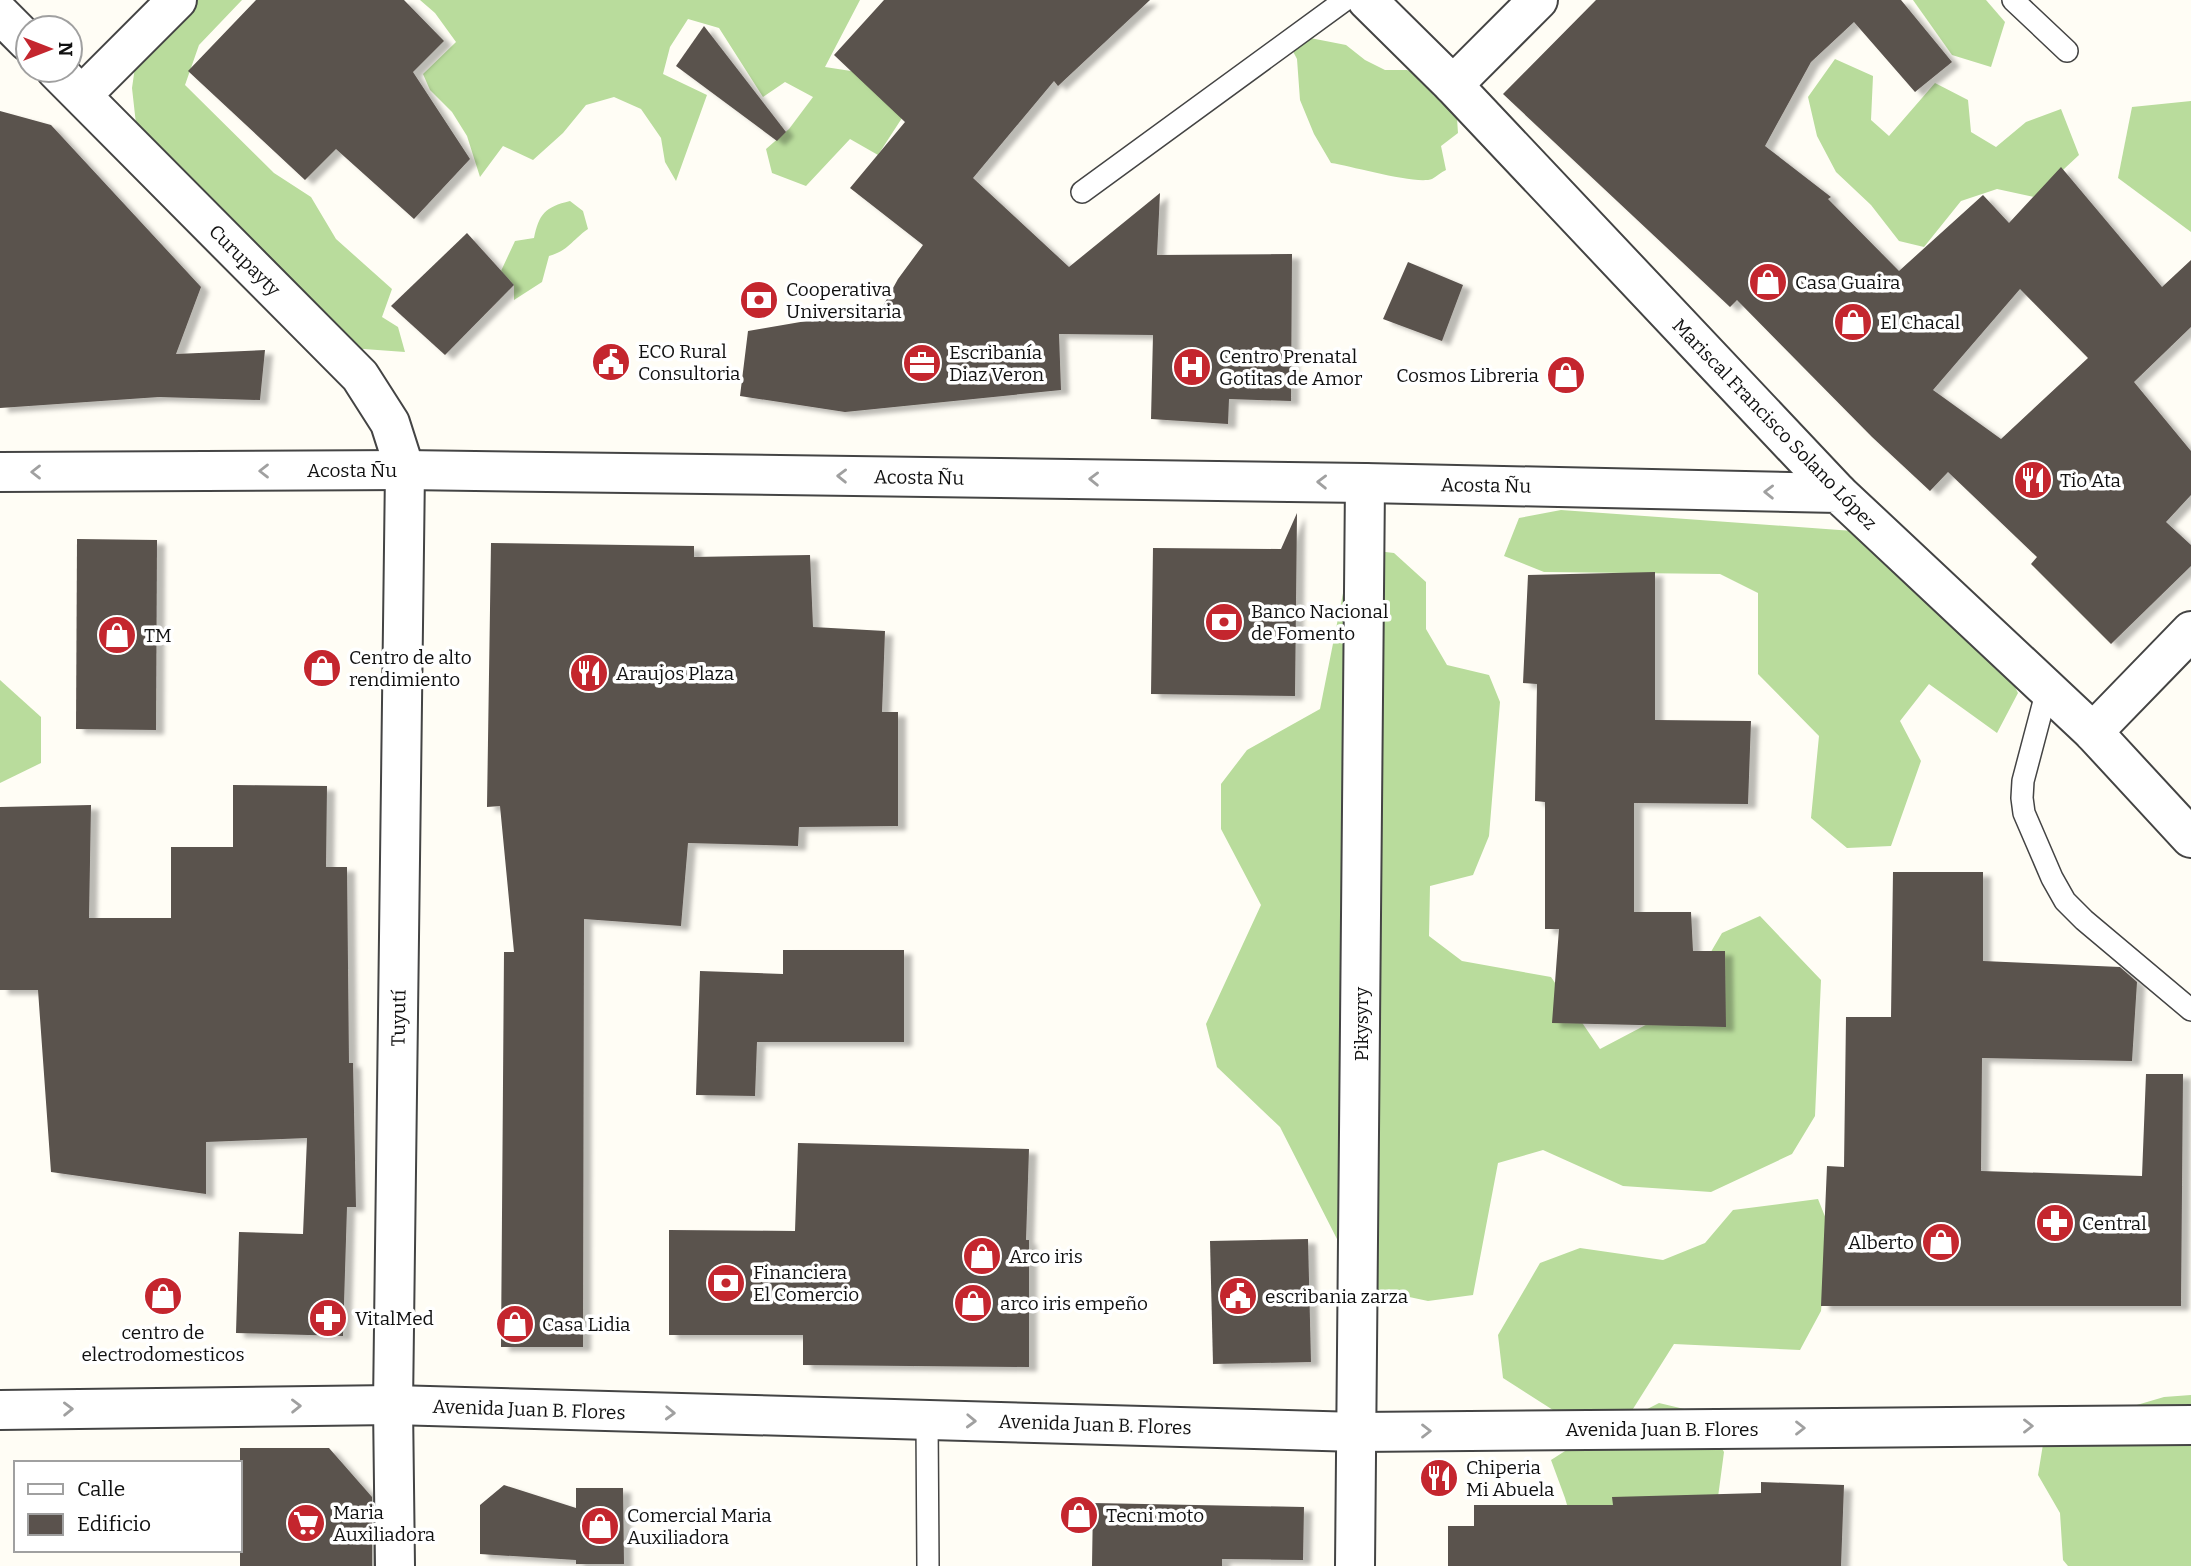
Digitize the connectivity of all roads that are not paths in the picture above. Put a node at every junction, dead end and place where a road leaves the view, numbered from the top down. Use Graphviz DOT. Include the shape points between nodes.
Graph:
graph roads {
  1 [pos="177,0"];
  2 [pos="1345,0"];
  3 [pos="1367,0"];
  4 [pos="1538,0"];
  5 [pos="2013,0"];
  6 [pos="0,14"];
  7 [pos="14,28"];
  8 [pos="2067,51"];
  9 [pos="84,71"];
  10 [pos="70,84"];
  11 [pos="1453,85"];
  12 [pos="1082,192"];
  13 [pos="405,470"];
  14 [pos="0,472"];
  15 [pos="1366,483"];
  16 [pos="1838,493"];
  17 [pos="2191,631"];
  18 [pos="2047,690"];
  19 [pos="2092,732"];
  20 [pos="2191,838"];
  21 [pos="2191,1010"];
  22 [pos="393,1405"];
  23 [pos="0,1410"];
  24 [pos="927,1420"];
  25 [pos="2189,1421"];
  26 [pos="1358,1432"];
  27 [pos="395,1566"];
  28 [pos="928,1566"];
  29 [pos="1355,1566"];
  1 -- 9 [label="street"];
  2 -- 12 [label="lane"];
  3 -- 11 [label="street, Mariscal Francisco Solano López"];
  4 -- 11 [label="street"];
  5 -- 8 [label="lane"];
  6 -- 7 [label="street"];
  10 -- 13 [label="street, Curupayty" via="360,376 390,422"];
  11 -- 16 [label="street, Mariscal Francisco Solano López"];
  13 -- 14 [label="street, Acosta Ñu, one-way"];
  15 -- 13 [label="street, Acosta Ñu, one-way"];
  13 -- 22 [label="street, Tuyutí"];
  16 -- 15 [label="street, Acosta Ñu, one-way"];
  15 -- 26 [label="street, Pikysyry"];
  16 -- 18 [label="street, Mariscal Francisco Solano López"];
  17 -- 19 [label="street"];
  18 -- 19 [label="street, Mariscal Francisco Solano López"];
  18 -- 21 [label="lane" via="2022,798 2052,878 2084,920"];
  19 -- 20 [label="street, Mariscal Francisco Solano López"];
  23 -- 22 [label="street, Avenida Juan B. Flores, one-way"];
  22 -- 24 [label="street, Avenida Juan B. Flores, one-way"];
  22 -- 27 [label="street, Tuyutí"];
  24 -- 26 [label="street, Avenida Juan B. Flores, one-way"];
  24 -- 28 [label="lane"];
  26 -- 25 [label="street, Avenida Juan B. Flores, one-way"];
  26 -- 29 [label="street, Pikysyry"];
}
